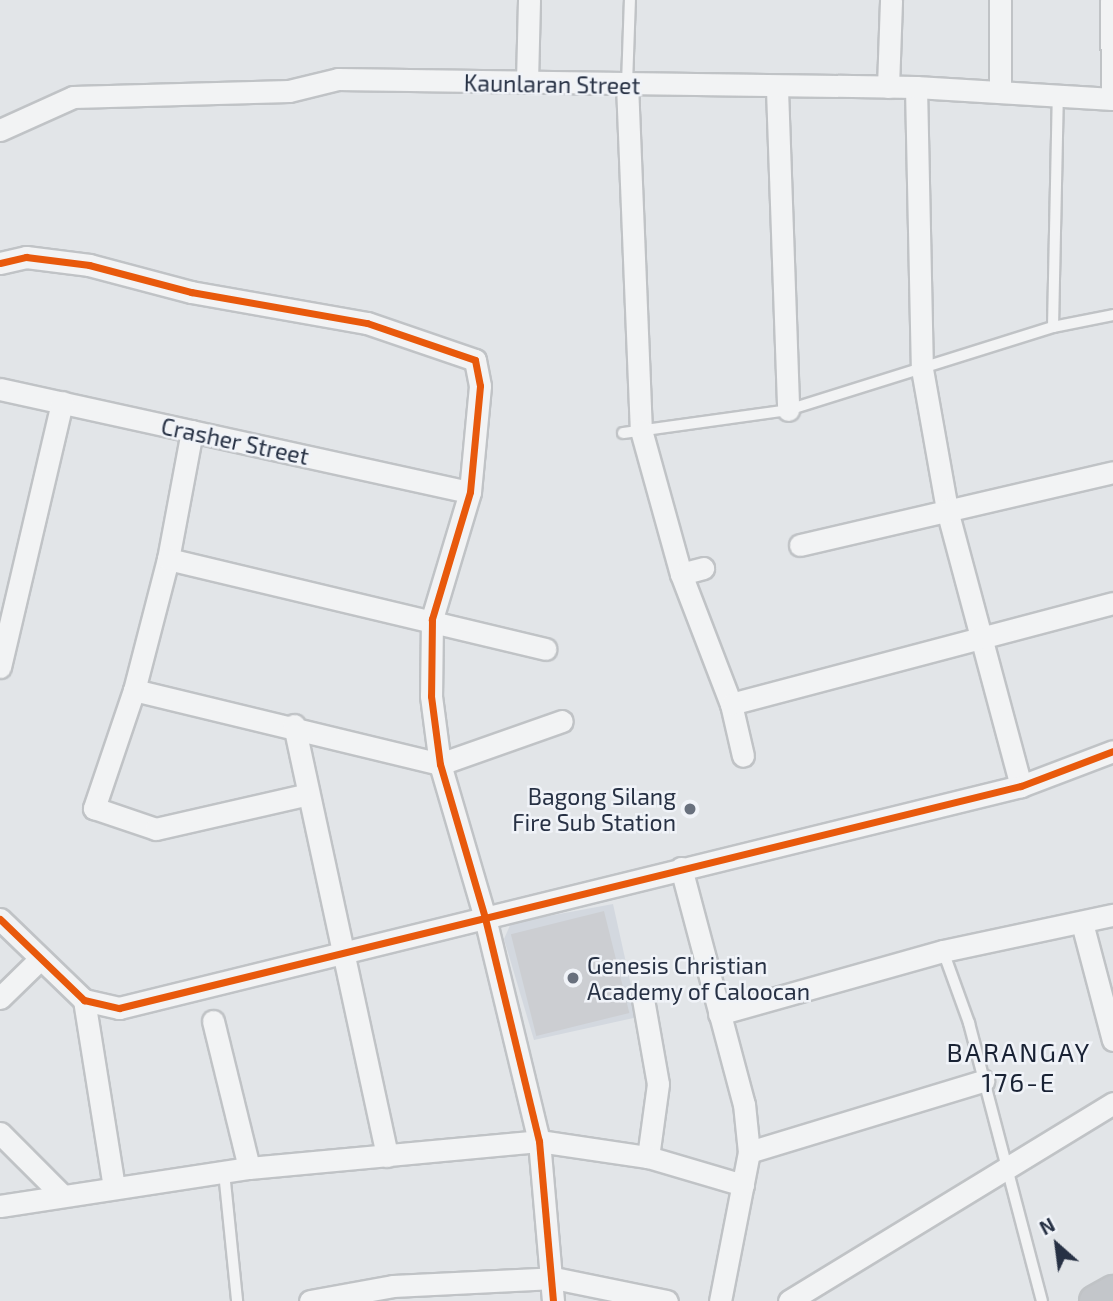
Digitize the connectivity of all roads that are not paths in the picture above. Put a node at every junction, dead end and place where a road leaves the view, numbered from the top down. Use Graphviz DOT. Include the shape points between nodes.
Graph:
graph roads {
  1 [pos="529,0"];
  2 [pos="630,0"];
  3 [pos="891,0"];
  4 [pos="1000,0"];
  5 [pos="1111,0"];
  6 [pos="527,82"];
  7 [pos="627,84"];
  8 [pos="888,87"];
  9 [pos="916,87"];
  10 [pos="777,89"];
  11 [pos="1000,92"];
  12 [pos="1058,96"];
  13 [pos="1113,99"];
  14 [pos="0,130"];
  15 [pos="0,264"];
  16 [pos="1113,315"];
  17 [pos="1054,327"];
  18 [pos="922,369"];
  19 [pos="0,389"];
  20 [pos="62,402"];
  21 [pos="788,410"];
  22 [pos="192,431"];
  23 [pos="632,431"];
  24 [pos="1113,472"];
  25 [pos="470,492"];
  26 [pos="947,510"];
  27 [pos="800,545"];
  28 [pos="169,559"];
  29 [pos="703,568"];
  30 [pos="681,574"];
  31 [pos="1113,603"];
  32 [pos="432,619"];
  33 [pos="982,636"];
  34 [pos="545,649"];
  35 [pos="0,667"];
  36 [pos="134,690"];
  37 [pos="731,704"];
  38 [pos="562,721"];
  39 [pos="294,725"];
  40 [pos="1113,751"];
  41 [pos="743,756"];
  42 [pos="440,764"];
  43 [pos="1021,786"];
  44 [pos="305,795"];
  45 [pos="681,868"];
  46 [pos="1113,915"];
  47 [pos="485,918"];
  48 [pos="0,919"];
  49 [pos="1082,923"];
  50 [pos="943,951"];
  51 [pos="340,956"];
  52 [pos="40,959"];
  53 [pos="0,998"];
  54 [pos="643,999"];
  55 [pos="84,1000"];
  56 [pos="719,1014"];
  57 [pos="213,1021"];
  58 [pos="1113,1040"];
  59 [pos="983,1081"];
  60 [pos="1113,1103"];
  61 [pos="0,1133"];
  62 [pos="539,1141"];
  63 [pos="749,1152"];
  64 [pos="387,1156"];
  65 [pos="648,1157"];
  66 [pos="1007,1167"];
  67 [pos="249,1168"];
  68 [pos="224,1172"];
  69 [pos="743,1185"];
  70 [pos="114,1187"];
  71 [pos="61,1194"];
  72 [pos="0,1206"];
  73 [pos="554,1278"];
  74 [pos="1113,1291"];
  75 [pos="237,1301"];
  76 [pos="310,1301"];
  77 [pos="553,1301"];
  78 [pos="667,1301"];
  79 [pos="720,1301"];
  80 [pos="789,1301"];
  81 [pos="1042,1301"];
  82 [pos="1095,1301"];
  1 -- 6 [label="street"];
  2 -- 7 [label="lane"];
  3 -- 8 [label="street"];
  4 -- 11 [label="street"];
  5 -- 13 [label="street"];
  6 -- 7 [label="street, Kaunlaran Street"];
  6 -- 14 [label="street, Kaunlaran Street" via="338,79 289,91 73,97"];
  7 -- 10 [label="street, Kaunlaran Street"];
  7 -- 23 [label="street"];
  8 -- 9 [label="street, Kaunlaran Street"];
  8 -- 10 [label="street, Kaunlaran Street"];
  9 -- 11 [label="street, Kaunlaran Street"];
  9 -- 18 [label="street"];
  10 -- 21 [label="street"];
  11 -- 12 [label="street, Kaunlaran Street"];
  12 -- 13 [label="street, Kaunlaran Street"];
  12 -- 17 [label="lane"];
  15 -- 25 [label="street" via="26,257 89,265 191,292 367,323 471,357 480,386"];
  16 -- 17 [label="lane"];
  17 -- 18 [label="lane"];
  18 -- 21 [label="lane"];
  18 -- 26 [label="street"];
  19 -- 20 [label="street, Crasher Street"];
  20 -- 22 [label="street, Crasher Street"];
  20 -- 35 [label="street"];
  21 -- 23 [label="lane"];
  22 -- 25 [label="street, Crasher Street"];
  22 -- 28 [label="street"];
  23 -- 30 [label="street"];
  24 -- 26 [label="street"];
  25 -- 32 [label="street"];
  26 -- 27 [label="street"];
  26 -- 33 [label="street"];
  28 -- 32 [label="street"];
  28 -- 36 [label="street"];
  29 -- 30 [label="street"];
  30 -- 37 [label="street"];
  31 -- 33 [label="street"];
  32 -- 34 [label="street"];
  32 -- 42 [label="street" via="431,696"];
  33 -- 37 [label="street"];
  33 -- 43 [label="street"];
  36 -- 39 [label="street"];
  36 -- 44 [label="street" via="94,808 156,829"];
  37 -- 41 [label="street"];
  38 -- 42 [label="street"];
  39 -- 42 [label="street"];
  39 -- 44 [label="street"];
  40 -- 43 [label="street"];
  42 -- 47 [label="street"];
  43 -- 45 [label="street"];
  44 -- 51 [label="street"];
  45 -- 47 [label="street"];
  45 -- 56 [label="street"];
  46 -- 49 [label="street"];
  47 -- 51 [label="street"];
  47 -- 62 [label="street"];
  48 -- 52 [label="street"];
  49 -- 50 [label="street"];
  49 -- 58 [label="street"];
  50 -- 56 [label="street"];
  50 -- 59 [label="lane"];
  51 -- 55 [label="street" via="119,1008"];
  51 -- 64 [label="street"];
  52 -- 53 [label="street"];
  52 -- 55 [label="street"];
  54 -- 65 [label="street" via="658,1084"];
  55 -- 70 [label="street"];
  56 -- 63 [label="street" via="744,1104"];
  57 -- 67 [label="street"];
  59 -- 63 [label="street"];
  59 -- 66 [label="lane"];
  60 -- 66 [label="street"];
  61 -- 71 [label="street"];
  62 -- 64 [label="street"];
  62 -- 65 [label="street"];
  62 -- 73 [label="street"];
  63 -- 69 [label="street"];
  64 -- 67 [label="street"];
  65 -- 69 [label="street"];
  66 -- 80 [label="street"];
  66 -- 81 [label="lane"];
  67 -- 68 [label="street"];
  68 -- 70 [label="street"];
  68 -- 75 [label="lane"];
  69 -- 79 [label="street"];
  70 -- 71 [label="street"];
  71 -- 72 [label="street"];
  73 -- 76 [label="street" via="393,1286"];
  73 -- 77 [label="street"];
  73 -- 78 [label="street"];
  74 -- 82 [label="main road"];
}
